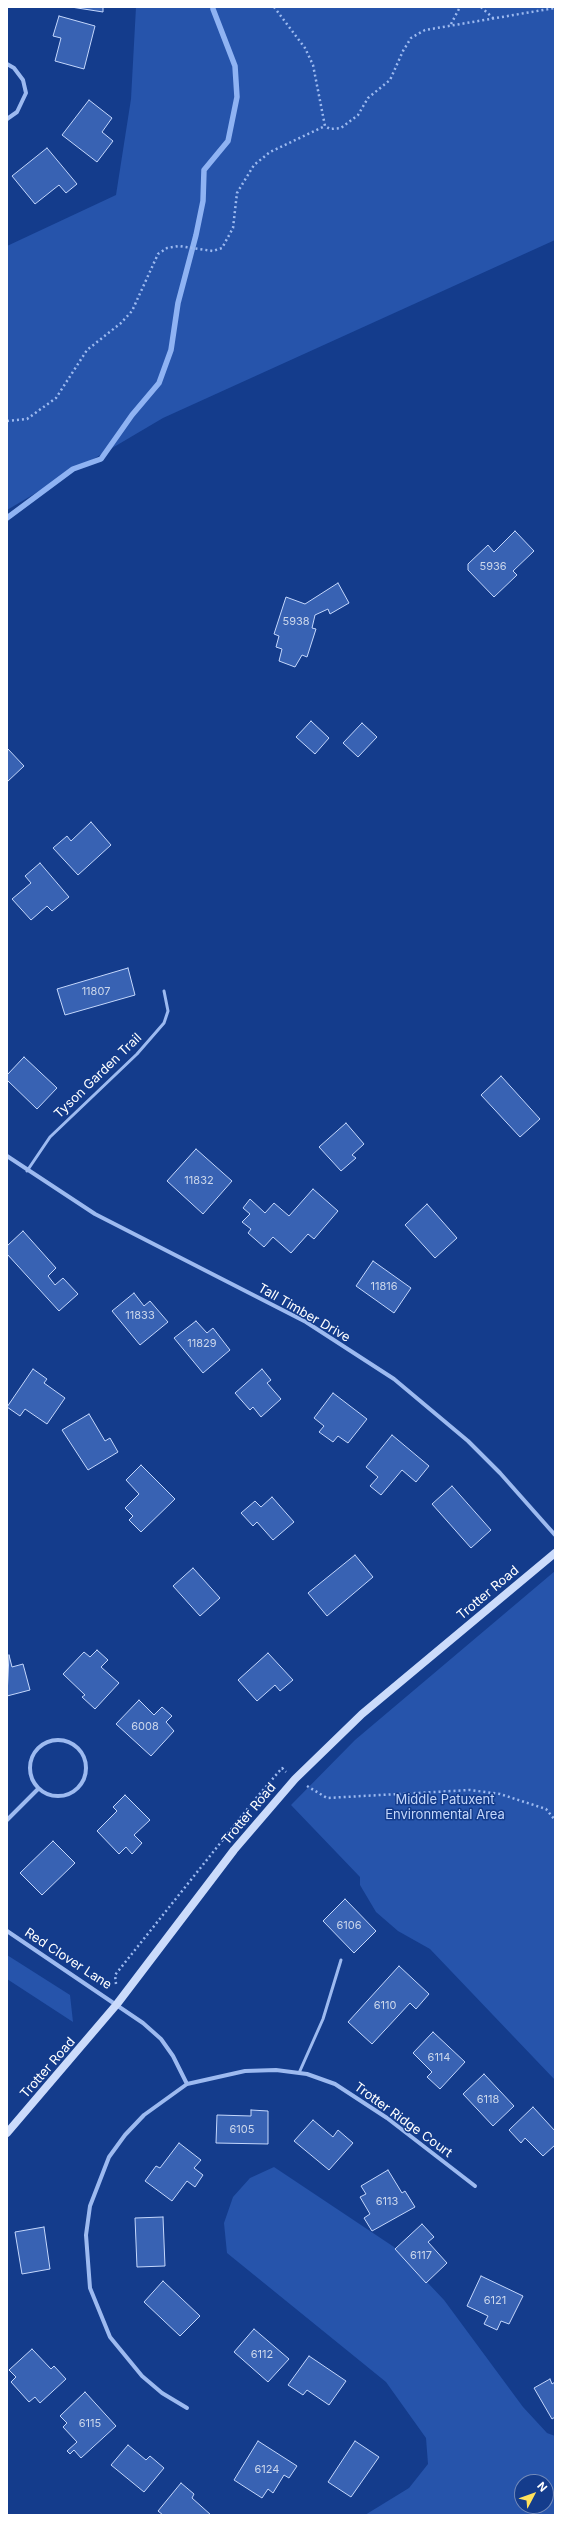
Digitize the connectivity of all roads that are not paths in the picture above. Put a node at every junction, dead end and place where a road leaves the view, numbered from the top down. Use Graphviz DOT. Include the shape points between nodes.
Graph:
graph roads {
  1 [pos="7,64"];
  2 [pos="7,119"];
  3 [pos="164,990"];
  4 [pos="7,1156"];
  5 [pos="27,1171"];
  6 [pos="555,1535"];
  7 [pos="555,1554"];
  8 [pos="38,1789"];
  9 [pos="7,1820"];
  10 [pos="7,1931"];
  11 [pos="341,1960"];
  12 [pos="117,2004"];
  13 [pos="299,2074"];
  14 [pos="188,2084"];
  15 [pos="7,2133"];
  16 [pos="475,2186"];
  17 [pos="187,2408"];
  1 -- 2 [label="street" via="14,68 23,80 26,93 17,112"];
  3 -- 5 [label="lane, Tyson Garden Trail" via="168,1011 164,1023 127,1064 50,1137"];
  4 -- 5 [label="street, Tall Timber Drive"];
  5 -- 6 [label="street, Tall Timber Drive" via="95,1214 306,1322 394,1379 468,1441"];
  7 -- 12 [label="street, Trotter Road" via="362,1714 295,1779 234,1850"];
  8 -- 8 [label="street" via="29,1768 31,1758 38,1747 51,1740 64,1740 73,1744 82,1754 86,1767 84,1780 75,1791 62,1797 49,1796"];
  8 -- 9 [label="street"];
  10 -- 12 [label="street, Red Clover Lane"];
  11 -- 13 [label="lane" via="323,2019"];
  12 -- 14 [label="street" via="161,2039"];
  12 -- 15 [label="street, Trotter Road"];
  13 -- 14 [label="street, Trotter Ridge Court" via="276,2070 246,2071"];
  13 -- 16 [label="street, Trotter Ridge Court" via="335,2084 360,2099"];
  14 -- 17 [label="street" via="144,2115 109,2157 90,2206 86,2235 90,2288 110,2337 142,2376 162,2393"];
}
